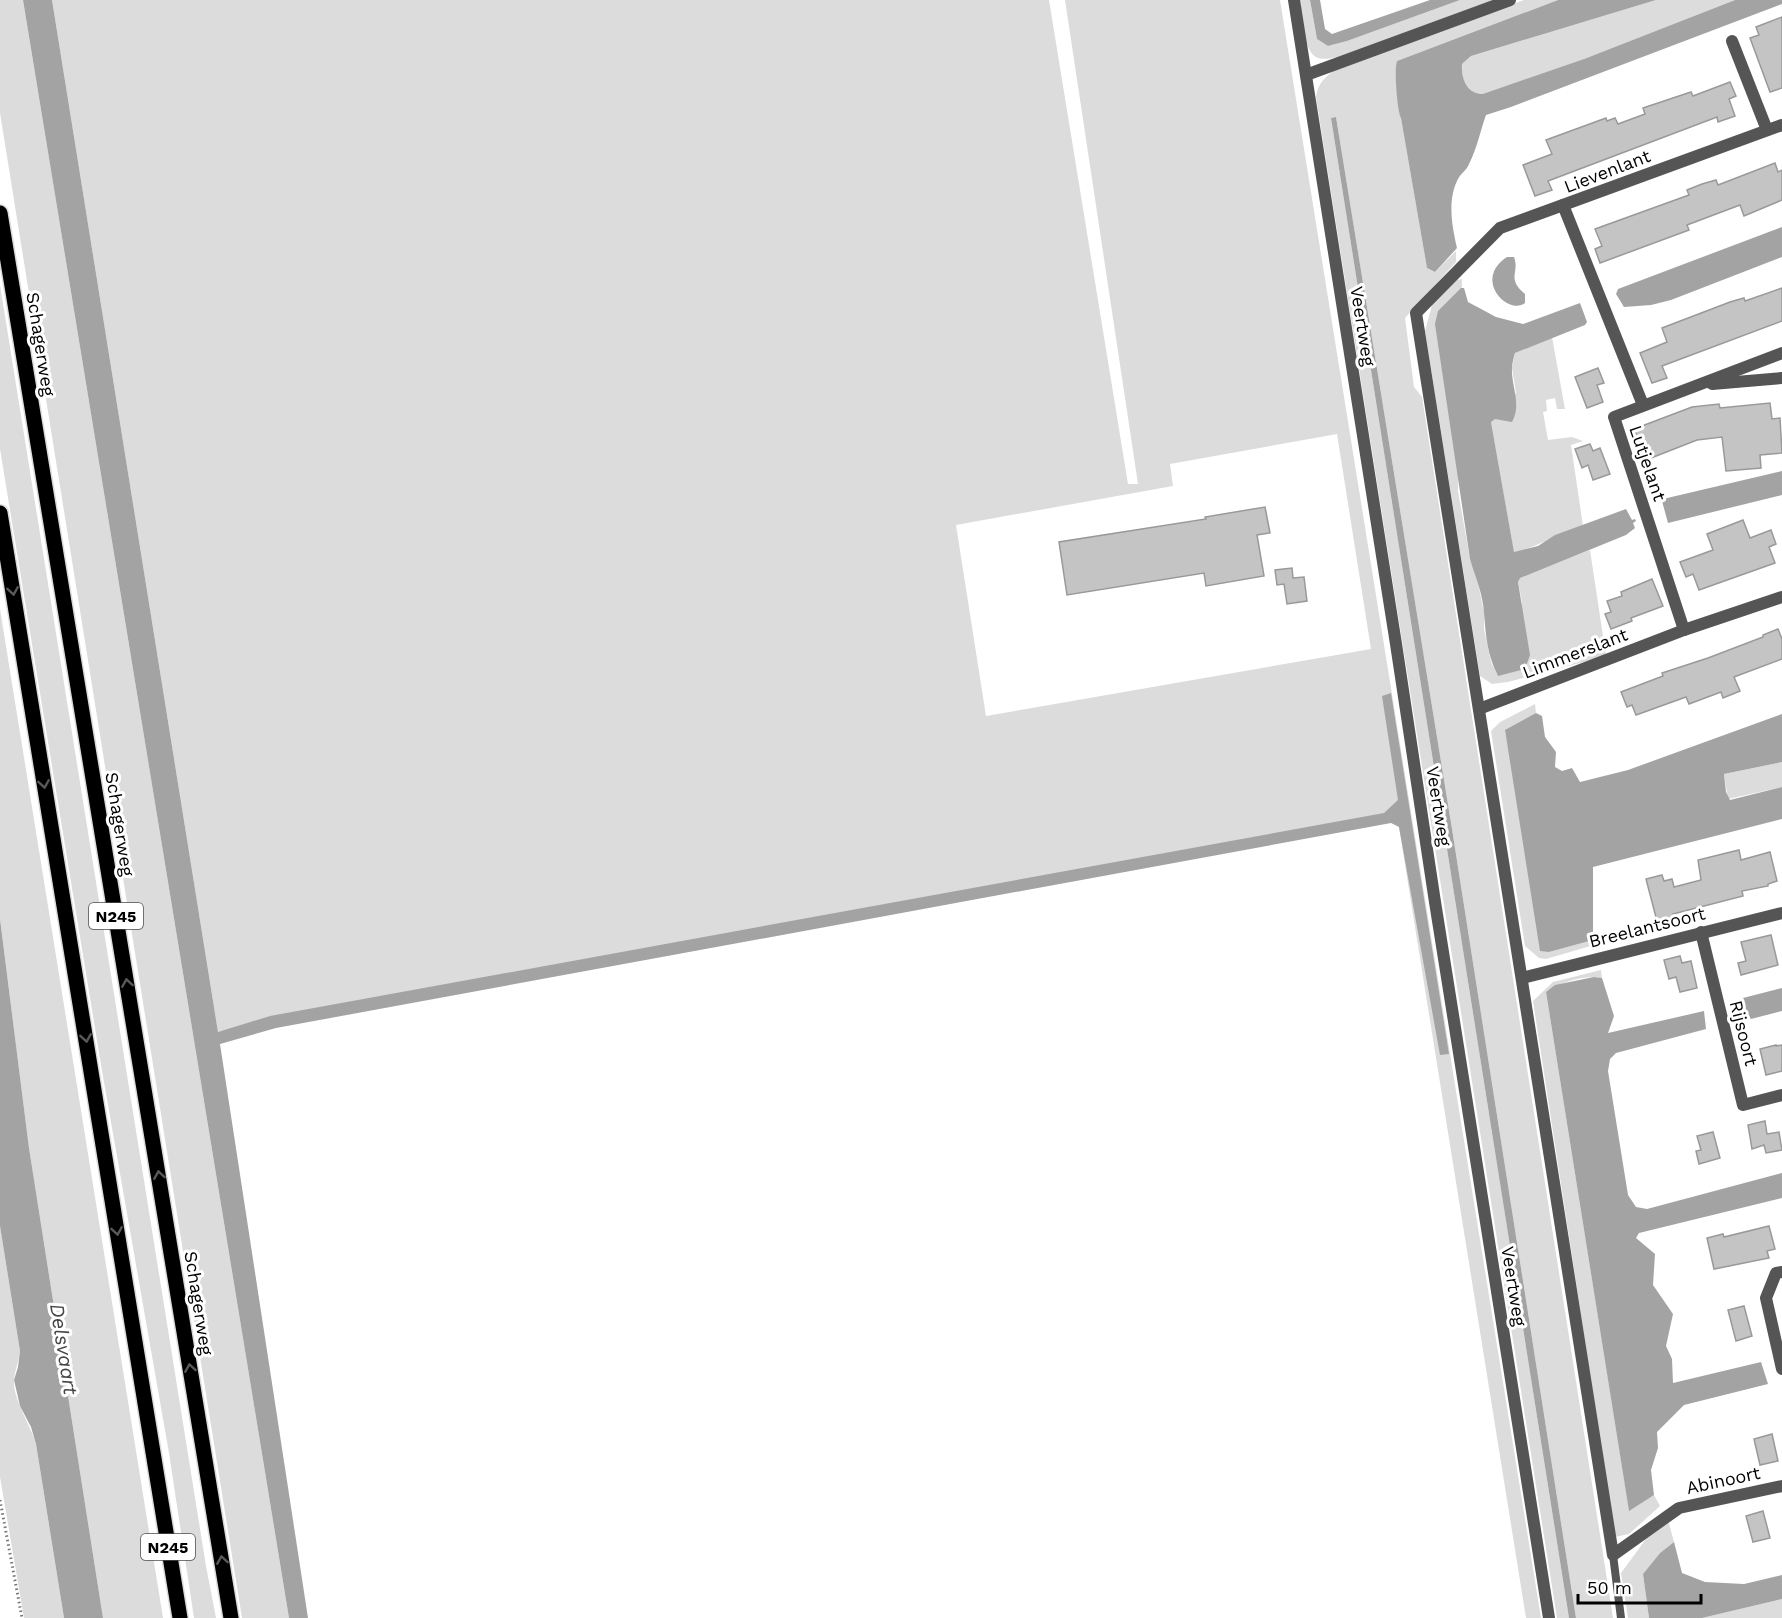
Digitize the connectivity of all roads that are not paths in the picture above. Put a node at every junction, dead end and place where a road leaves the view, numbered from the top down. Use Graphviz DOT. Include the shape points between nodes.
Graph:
graph roads {
  1 [pos="1294,0"];
  2 [pos="1510,0"];
  3 [pos="1732,41"];
  4 [pos="1306,75"];
  5 [pos="1781,128"];
  6 [pos="1767,130"];
  7 [pos="1563,206"];
  8 [pos="0,213"];
  9 [pos="1604,309"];
  10 [pos="1782,353"];
  11 [pos="1782,378"];
  12 [pos="1699,384"];
  13 [pos="1643,405"];
  14 [pos="0,513"];
  15 [pos="1782,597"];
  16 [pos="1684,630"];
  17 [pos="1479,709"];
  18 [pos="1782,913"];
  19 [pos="1701,932"];
  20 [pos="1522,978"];
  21 [pos="1782,1095"];
  22 [pos="1782,1272"];
  23 [pos="1782,1369"];
  24 [pos="1782,1486"];
  25 [pos="1614,1555"];
  26 [pos="180,1618"];
  27 [pos="231,1618"];
  28 [pos="1549,1618"];
  29 [pos="1621,1618"];
  1 -- 4 [label="street, Veertweg"];
  2 -- 4 [label="street"];
  3 -- 6 [label="street"];
  4 -- 28 [label="street, Veertweg"];
  5 -- 6 [label="street, Lievenlant"];
  6 -- 7 [label="street, Lievenlant"];
  7 -- 9 [label="street, Lievenlant"];
  7 -- 17 [label="street" via="1500,228 1416,314"];
  27 -- 8 [label="main road, Schagerweg / N245, one-way"];
  9 -- 13 [label="street, Lutjelant"];
  10 -- 12 [label="street, Lutjelant"];
  11 -- 12 [label="street, Lutjelant"];
  12 -- 13 [label="street, Lutjelant"];
  13 -- 16 [label="street, Lutjelant" via="1614,417"];
  14 -- 26 [label="main road, N245, one-way"];
  15 -- 16 [label="street, Limmerslant"];
  16 -- 17 [label="street, Limmerslant"];
  17 -- 20 [label="street"];
  18 -- 19 [label="street, Breelantsoort"];
  19 -- 20 [label="street, Breelantsoort"];
  19 -- 21 [label="street, Rijsoort" via="1743,1105"];
  20 -- 25 [label="street"];
  22 -- 23 [label="street" via="1776,1273 1766,1298"];
  24 -- 25 [label="street, Abinoort" via="1679,1508"];
  25 -- 29 [label="lane"];
}
